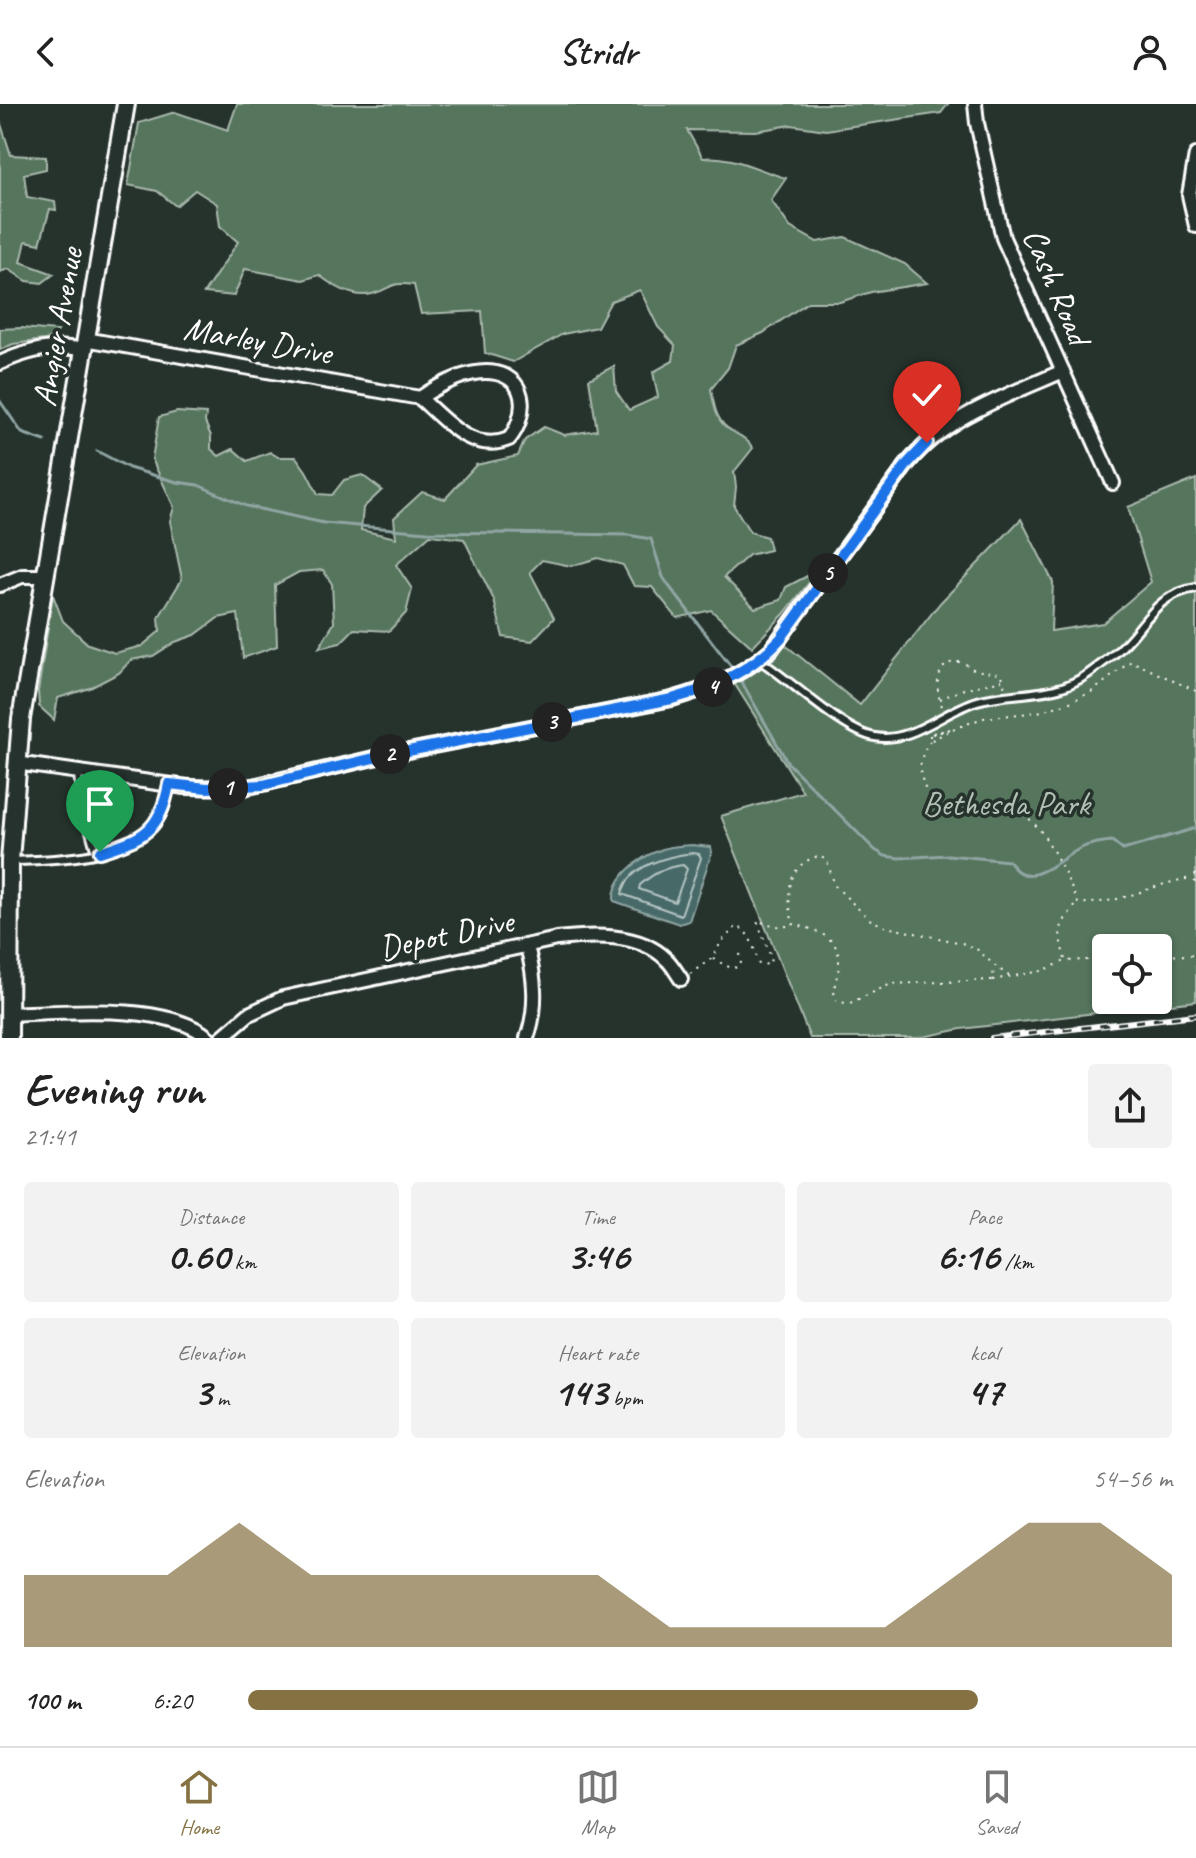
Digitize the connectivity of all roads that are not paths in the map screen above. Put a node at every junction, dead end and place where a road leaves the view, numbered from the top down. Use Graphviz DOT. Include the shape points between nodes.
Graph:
graph roads {
  1 [pos="126,104"];
  2 [pos="975,104"];
  3 [pos="1196,160"];
  4 [pos="1196,226"];
  5 [pos="84,345"];
  6 [pos="0,363"];
  7 [pos="1063,371"];
  8 [pos="420,398"];
  9 [pos="1113,483"];
  10 [pos="44,576"];
  11 [pos="0,585"];
  12 [pos="1196,588"];
  13 [pos="759,660"];
  14 [pos="16,763"];
  15 [pos="78,772"];
  16 [pos="169,784"];
  17 [pos="96,853"];
  18 [pos="10,861"];
  19 [pos="5,884"];
  20 [pos="527,946"];
  21 [pos="681,979"];
  22 [pos="10,1014"];
  23 [pos="9,1038"];
  24 [pos="209,1038"];
  25 [pos="221,1038"];
  26 [pos="527,1038"];
  1 -- 5 [label="main road, Angier Avenue"];
  2 -- 7 [label="street, Cash Road" via="1003,238"];
  3 -- 4 [label="street" via="1189,195"];
  5 -- 6 [label="street, Marley Drive" via="36,350"];
  5 -- 8 [label="street, Marley Drive"];
  5 -- 10 [label="main road, Angier Avenue"];
  7 -- 9 [label="street, Cash Road"];
  7 -- 13 [label="street" via="953,422 927,443"];
  8 -- 8 [label="street" via="448,381 496,373 517,389 522,419 509,439 485,444 453,428"];
  10 -- 11 [label="street" via="22,576"];
  10 -- 14 [label="main road, Angier Avenue"];
  12 -- 13 [label="lane" via="1169,595 1117,652 1087,675 1064,686 980,700 903,735 874,737 851,727"];
  13 -- 16 [label="street" via="710,688 672,699 350,762 263,785"];
  14 -- 15 [label="street"];
  14 -- 18 [label="main road, Angier Avenue"];
  15 -- 16 [label="street"];
  15 -- 17 [label="lane"];
  16 -- 17 [label="lane" via="165,808 145,834"];
  17 -- 18 [label="lane"];
  18 -- 19 [label="main road, Angier Avenue"];
  19 -- 22 [label="main road, Angier Avenue"];
  20 -- 21 [label="street, Depot Drive" via="588,935 617,938 665,957"];
  20 -- 25 [label="street, Depot Drive" via="283,998 249,1014"];
  20 -- 26 [label="street" via="535,988"];
  22 -- 23 [label="main road, Angier Avenue"];
  22 -- 24 [label="street" via="147,1014 188,1024"];
}
